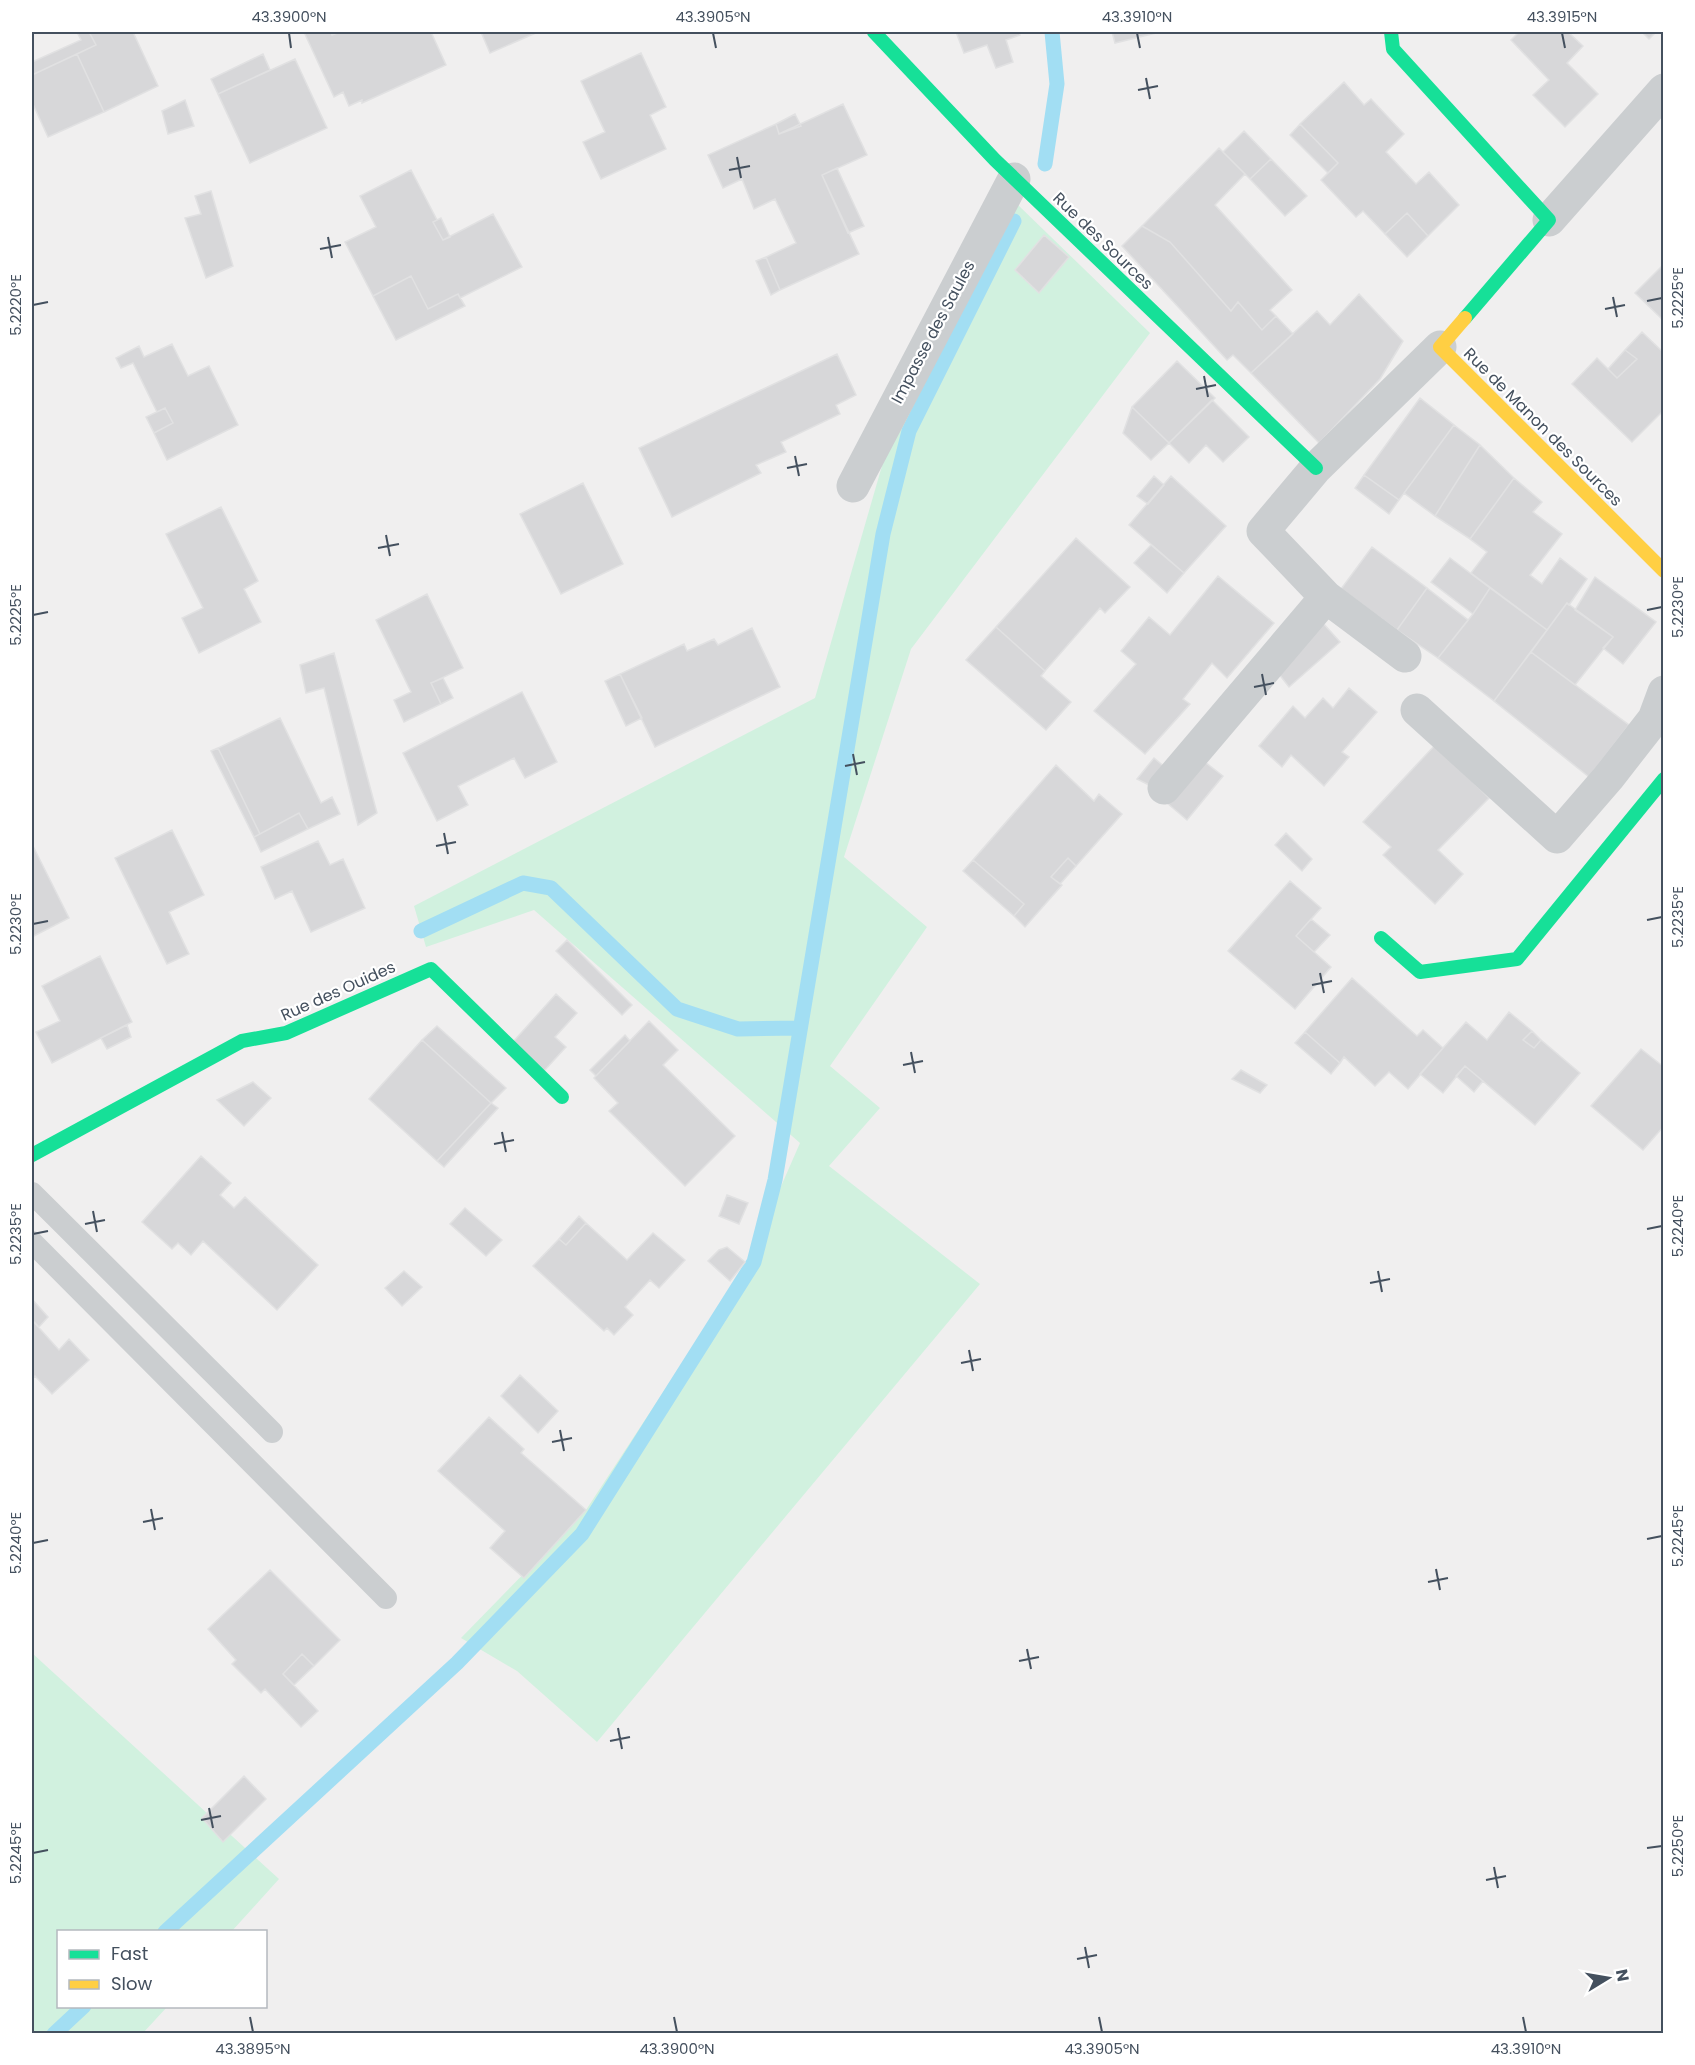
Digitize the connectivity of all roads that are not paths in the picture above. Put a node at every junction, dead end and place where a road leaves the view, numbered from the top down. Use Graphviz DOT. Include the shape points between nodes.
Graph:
graph roads {
  1 [pos="874,32"];
  2 [pos="1391,32"];
  3 [pos="1664,90"];
  4 [pos="1014,179"];
  5 [pos="1549,220"];
  6 [pos="1440,347"];
  7 [pos="1316,468"];
  8 [pos="853,486"];
  9 [pos="1664,571"];
  10 [pos="1326,597"];
  11 [pos="1405,656"];
  12 [pos="1664,692"];
  13 [pos="1417,710"];
  14 [pos="1664,778"];
  15 [pos="1164,788"];
  16 [pos="1381,938"];
  17 [pos="562,1097"];
  18 [pos="32,1155"];
  19 [pos="32,1193"];
  20 [pos="32,1242"];
  21 [pos="272,1432"];
  22 [pos="386,1598"];
  1 -- 4 [label="street, Rue des Sources"];
  2 -- 5 [label="street" via="1393,49"];
  3 -- 5 [label="street"];
  4 -- 7 [label="street, Rue des Sources"];
  4 -- 8 [label="street, Impasse des Saules"];
  5 -- 6 [label="street, Rue de Manon des Sources"];
  6 -- 7 [label="street"];
  6 -- 9 [label="street, Rue de Manon des Sources"];
  7 -- 10 [label="street" via="1263,531"];
  10 -- 11 [label="street"];
  10 -- 15 [label="street"];
  12 -- 13 [label="street" via="1654,719 1557,837"];
  14 -- 16 [label="street" via="1517,959 1420,972"];
  17 -- 18 [label="street, Rue des Ouides" via="431,969 286,1033 242,1041"];
  19 -- 21 [label="lane"];
  20 -- 22 [label="lane"];
}
